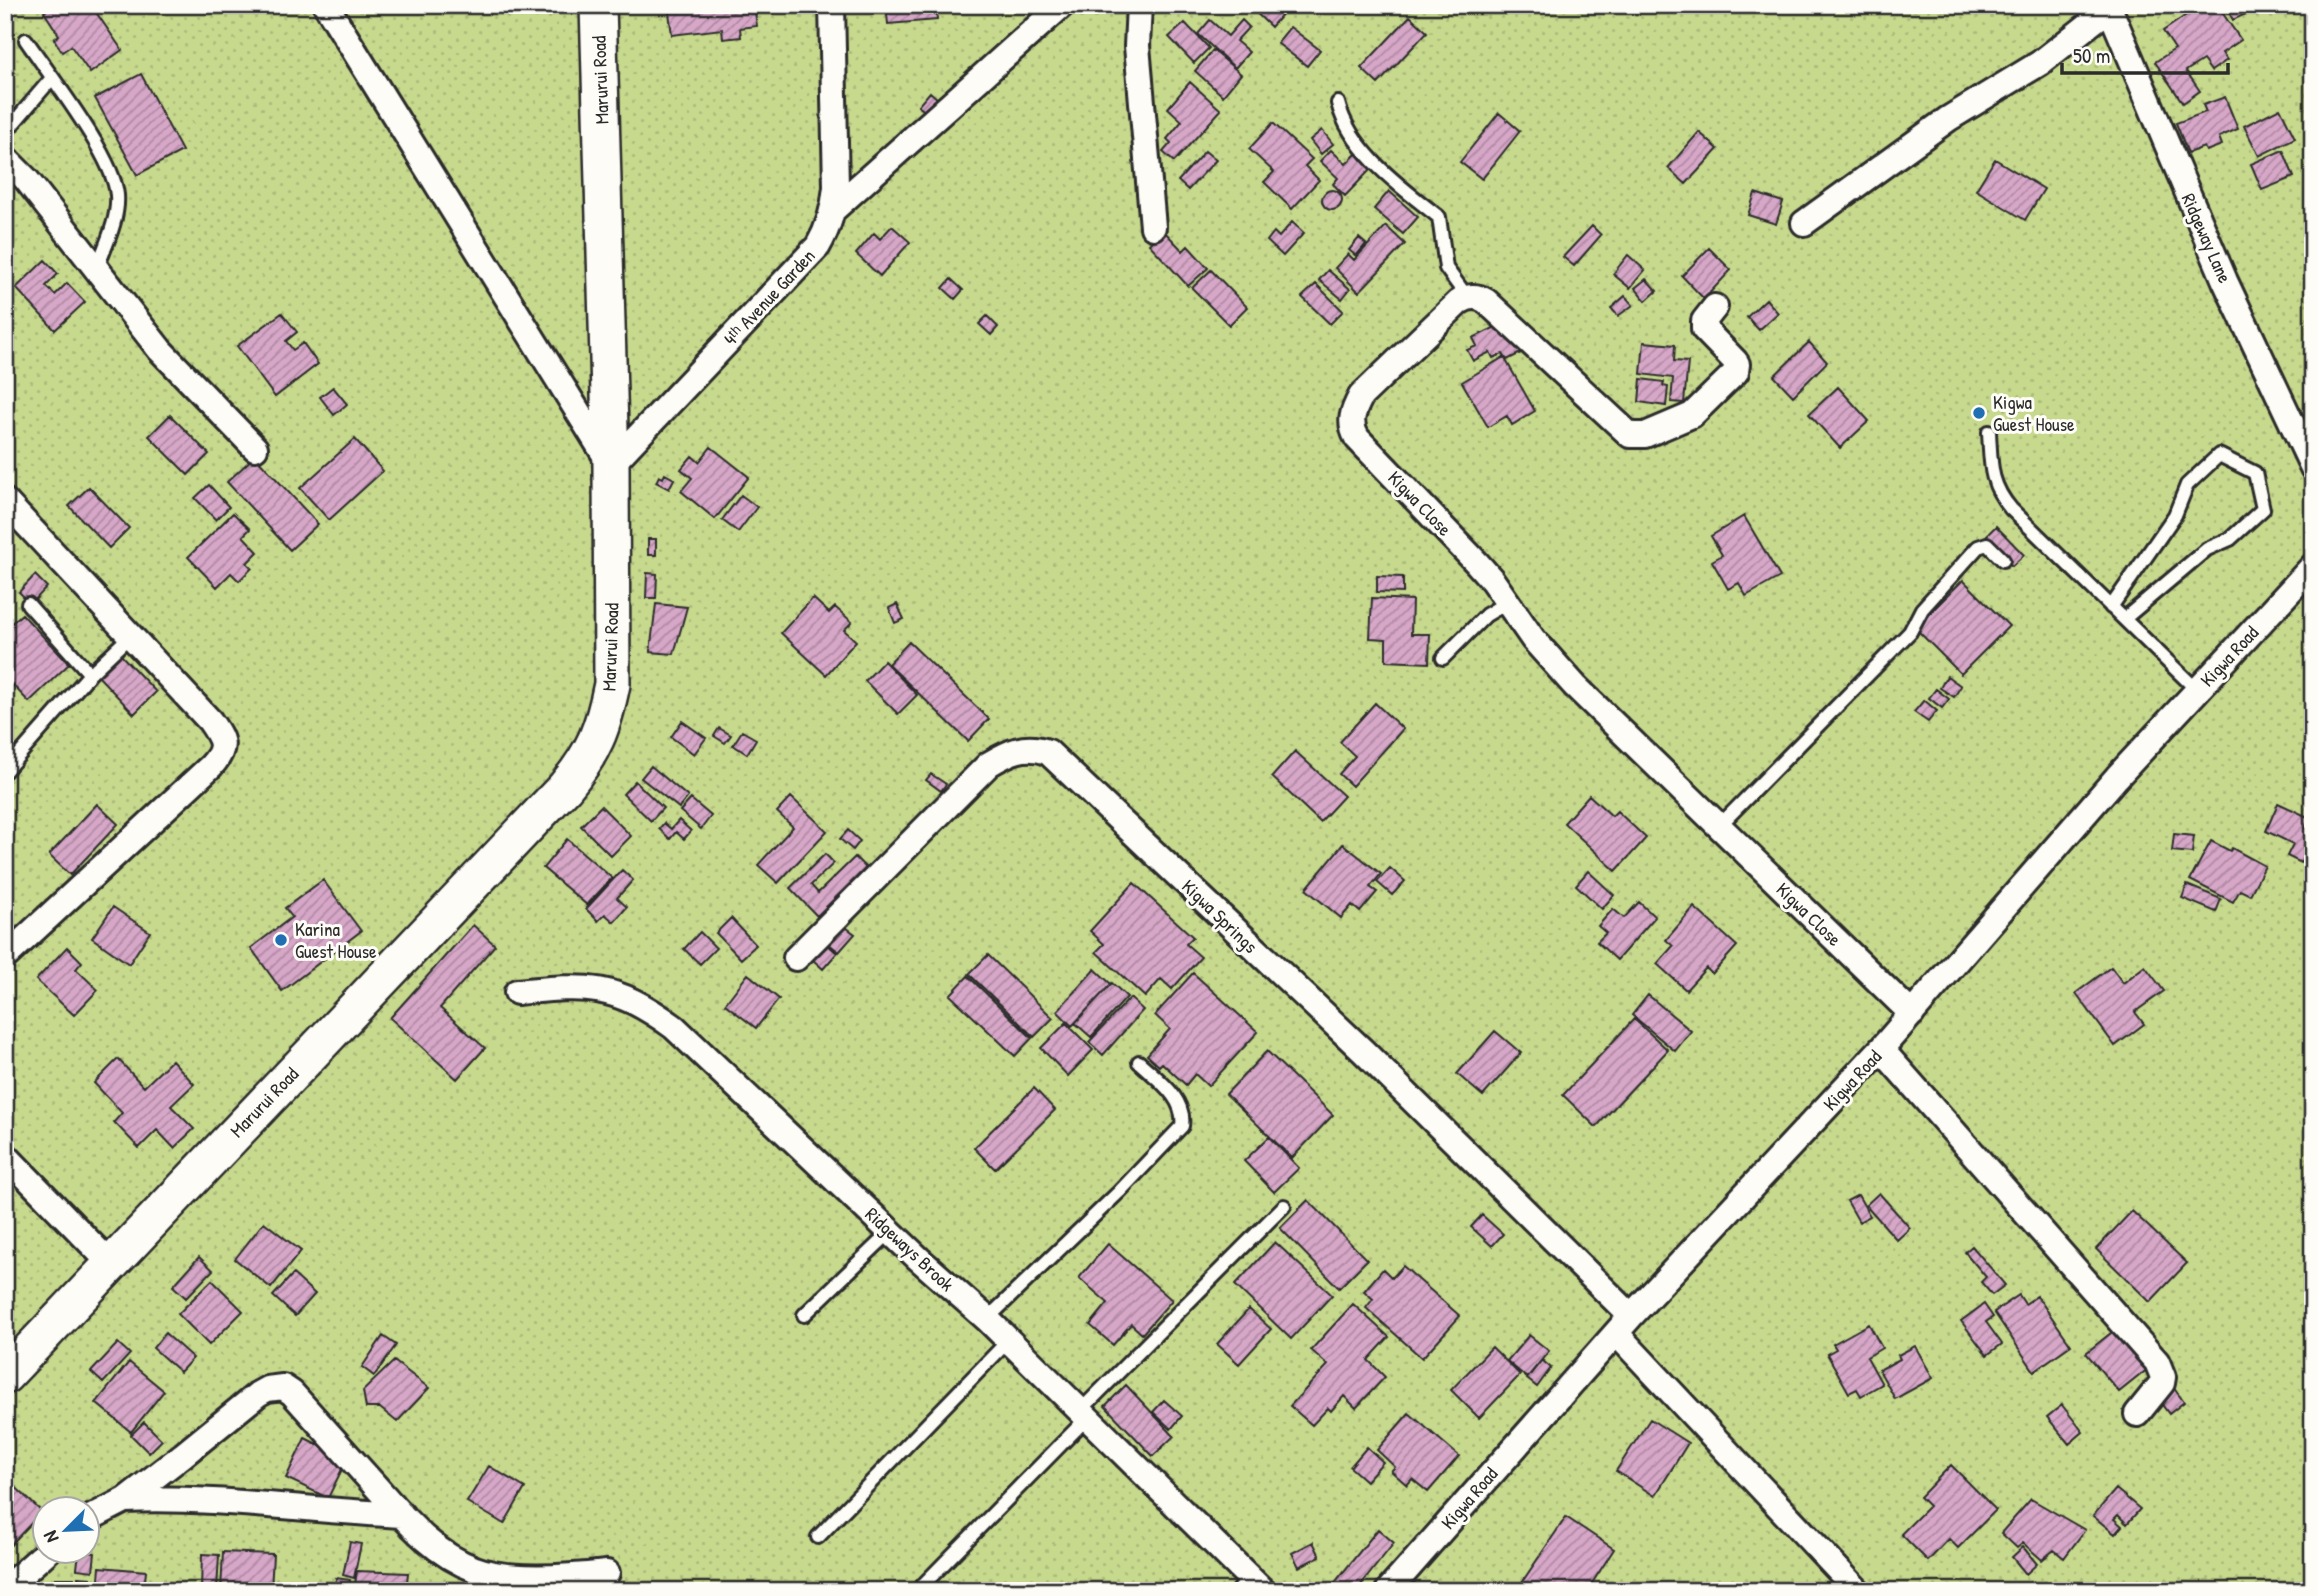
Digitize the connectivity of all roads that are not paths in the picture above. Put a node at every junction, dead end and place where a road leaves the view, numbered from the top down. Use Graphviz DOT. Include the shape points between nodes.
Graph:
graph roads {
  1 [pos="326,5"];
  2 [pos="598,5"];
  3 [pos="832,5"];
  4 [pos="1062,5"];
  5 [pos="1139,5"];
  6 [pos="2108,7"];
  7 [pos="26,40"];
  8 [pos="52,78"];
  9 [pos="1338,103"];
  10 [pos="5,133"];
  11 [pos="5,158"];
  12 [pos="834,209"];
  13 [pos="1804,223"];
  14 [pos="1153,227"];
  15 [pos="97,268"];
  16 [pos="1467,297"];
  17 [pos="1715,307"];
  18 [pos="1989,432"];
  19 [pos="255,447"];
  20 [pos="611,465"];
  21 [pos="2313,468"];
  22 [pos="5,501"];
  23 [pos="2003,560"];
  24 [pos="2313,566"];
  25 [pos="1506,603"];
  26 [pos="28,604"];
  27 [pos="2111,607"];
  28 [pos="2124,620"];
  29 [pos="130,636"];
  30 [pos="1443,658"];
  31 [pos="90,674"];
  32 [pos="2197,690"];
  33 [pos="5,771"];
  34 [pos="1719,826"];
  35 [pos="5,957"];
  36 [pos="796,958"];
  37 [pos="517,992"];
  38 [pos="1912,1014"];
  39 [pos="1881,1049"];
  40 [pos="1139,1062"];
  41 [pos="5,1155"];
  42 [pos="1284,1206"];
  43 [pos="890,1232"];
  44 [pos="110,1263"];
  45 [pos="804,1315"];
  46 [pos="987,1319"];
  47 [pos="1623,1325"];
  48 [pos="1008,1341"];
  49 [pos="5,1376"];
  50 [pos="2137,1414"];
  51 [pos="1083,1415"];
  52 [pos="125,1500"];
  53 [pos="102,1512"];
  54 [pos="402,1515"];
  55 [pos="818,1538"];
  56 [pos="33,1564"];
  57 [pos="607,1573"];
  58 [pos="1250,1587"];
  59 [pos="5,1589"];
  60 [pos="917,1591"];
  61 [pos="1388,1591"];
  62 [pos="1858,1591"];
  1 -- 20 [label="street"];
  2 -- 20 [label="street, Marurui Road"];
  3 -- 12 [label="street, 4ᵗʰ Avenue Garden"];
  4 -- 12 [label="street"];
  5 -- 14 [label="street" via="1137,46"];
  6 -- 13 [label="street" via="2040,63 1948,119"];
  6 -- 21 [label="street, Ridgeway Lane" via="2225,281"];
  7 -- 8 [label="lane"];
  8 -- 10 [label="lane"];
  8 -- 15 [label="lane" via="109,167 117,194 115,216"];
  9 -- 16 [label="lane" via="1342,116 1384,174 1439,216 1446,268"];
  11 -- 15 [label="street"];
  12 -- 20 [label="street, 4ᵗʰ Avenue Garden" via="818,246"];
  15 -- 19 [label="street" via="160,351"];
  16 -- 17 [label="street" via="1486,301 1630,435 1638,436 1692,415 1736,372 1735,361 1704,329 1704,321"];
  16 -- 25 [label="street, Kigwa Close" via="1361,396 1351,428 1477,563"];
  18 -- 27 [label="lane" via="1997,494"];
  20 -- 44 [label="street, Marurui Road" via="612,684 596,744 581,768"];
  22 -- 29 [label="street"];
  23 -- 34 [label="lane" via="1987,544 1978,547 1922,609 1910,632"];
  24 -- 32 [label="street, Kigwa Road"];
  25 -- 30 [label="lane" via="1486,615"];
  25 -- 34 [label="street, Kigwa Close" via="1575,686"];
  26 -- 31 [label="lane"];
  27 -- 28 [label="lane"];
  27 -- 28 [label="lane" via="2175,515 2187,485 2219,455 2255,473 2263,509 2231,539 2207,549"];
  28 -- 32 [label="lane"];
  29 -- 31 [label="lane"];
  29 -- 35 [label="street" via="210,721 222,739 222,754"];
  31 -- 33 [label="lane"];
  32 -- 38 [label="street, Kigwa Road"];
  34 -- 38 [label="street, Kigwa Close"];
  36 -- 47 [label="street, Kigwa Springs" via="989,764 1024,748 1048,752 1363,1051"];
  37 -- 43 [label="street, Ridgeways Brook" via="590,988 632,999 657,1014"];
  38 -- 39 [label="street, Kigwa Road"];
  39 -- 47 [label="street, Kigwa Road"];
  39 -- 50 [label="street" via="2157,1362 2162,1383"];
  40 -- 46 [label="lane" via="1179,1102 1182,1126"];
  41 -- 44 [label="street"];
  42 -- 51 [label="lane"];
  43 -- 45 [label="lane"];
  43 -- 46 [label="street, Ridgeways Brook"];
  44 -- 49 [label="street, Marurui Road"];
  46 -- 48 [label="street, Ridgeways Brook"];
  47 -- 61 [label="street, Kigwa Road"];
  47 -- 62 [label="street, Kigwa Springs"];
  48 -- 51 [label="street, Ridgeways Brook"];
  48 -- 55 [label="lane"];
  51 -- 58 [label="street, Ridgeways Brook"];
  51 -- 60 [label="lane"];
  52 -- 53 [label="street"];
  52 -- 54 [label="street" via="173,1498"];
  52 -- 54 [label="street" via="258,1394 276,1386 292,1393"];
  54 -- 57 [label="street" via="441,1552 477,1570 565,1578"];
  56 -- 59 [label="street"];
}
